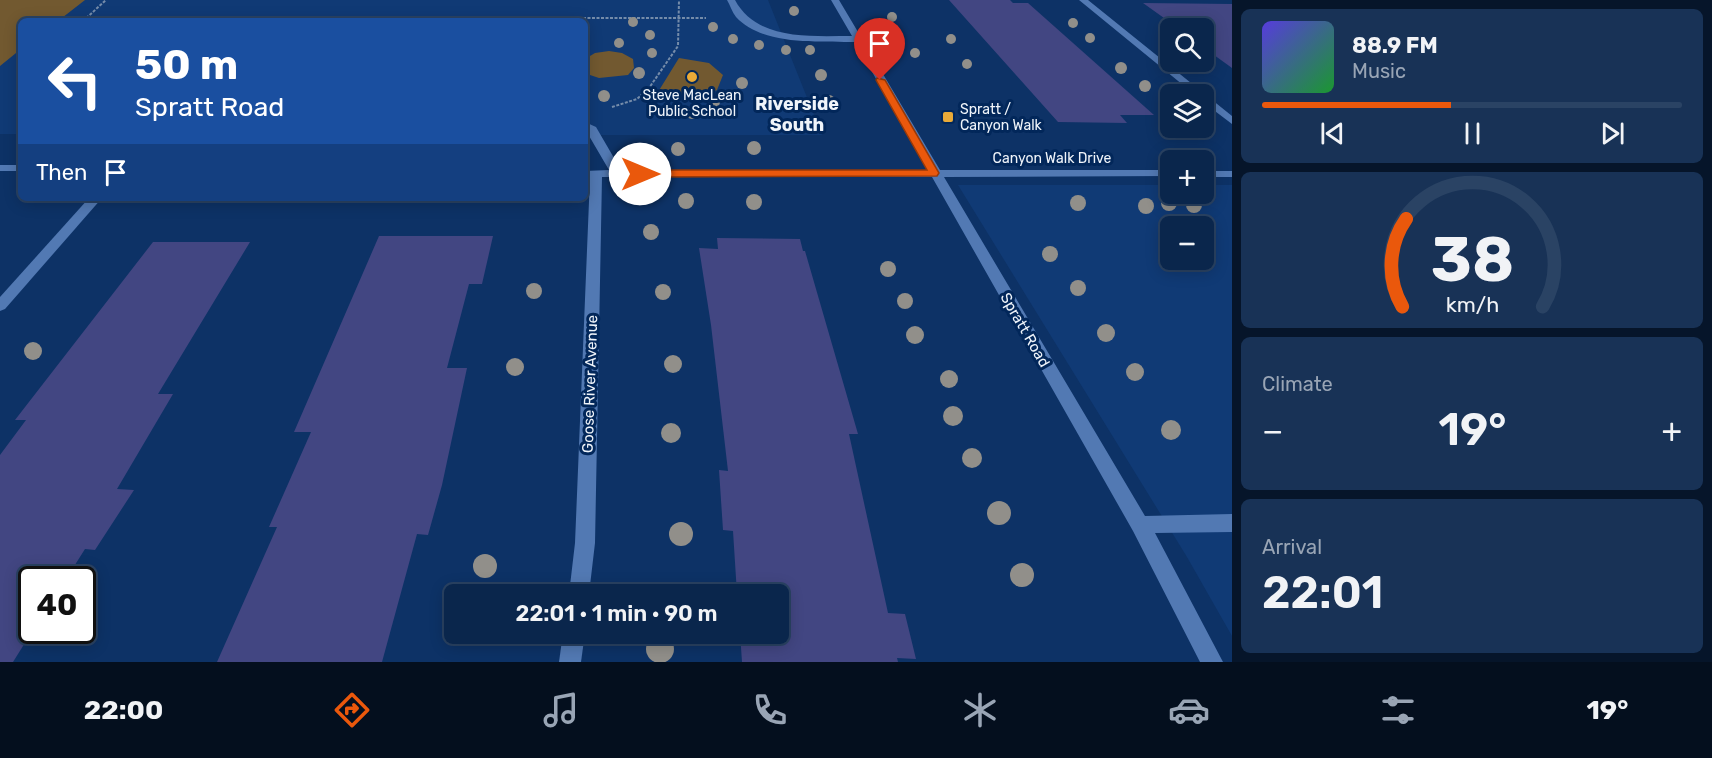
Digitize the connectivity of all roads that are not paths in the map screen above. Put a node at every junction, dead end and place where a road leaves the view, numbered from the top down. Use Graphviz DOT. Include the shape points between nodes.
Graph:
graph roads {
  1 [pos="731,0"];
  2 [pos="835,0"];
  3 [pos="1083,0"];
  4 [pos="857,39"];
  5 [pos="1187,84"];
  6 [pos="1214,106"];
  7 [pos="1232,121"];
  8 [pos="588,127"];
  9 [pos="0,168"];
  10 [pos="18,168"];
  11 [pos="934,173"];
  12 [pos="591,174"];
  13 [pos="617,174"];
  14 [pos="1160,174"];
  15 [pos="1214,174"];
  16 [pos="1232,174"];
  17 [pos="93,201"];
  18 [pos="0,306"];
  19 [pos="1232,523"];
  20 [pos="1140,525"];
  21 [pos="580,584"];
  22 [pos="572,644"];
  23 [pos="570,662"];
  24 [pos="1212,662"];
  1 -- 4 [label="street" via="742,20 760,29 788,36"];
  2 -- 4 [label="street, Spratt Road"];
  3 -- 5 [label="street"];
  4 -- 11 [label="street, Spratt Road"];
  6 -- 7 [label="street"];
  8 -- 13 [label="street"];
  9 -- 10 [label="street"];
  11 -- 13 [label="street, Canyon Walk Drive"];
  11 -- 14 [label="street, Canyon Walk Drive"];
  11 -- 20 [label="street, Spratt Road"];
  12 -- 13 [label="street, Canyon Walk Drive"];
  12 -- 21 [label="street, Goose River Avenue" via="585,543"];
  15 -- 16 [label="street"];
  17 -- 18 [label="street"];
  19 -- 20 [label="street"];
  20 -- 24 [label="street, Spratt Road"];
  22 -- 23 [label="street"];
}
